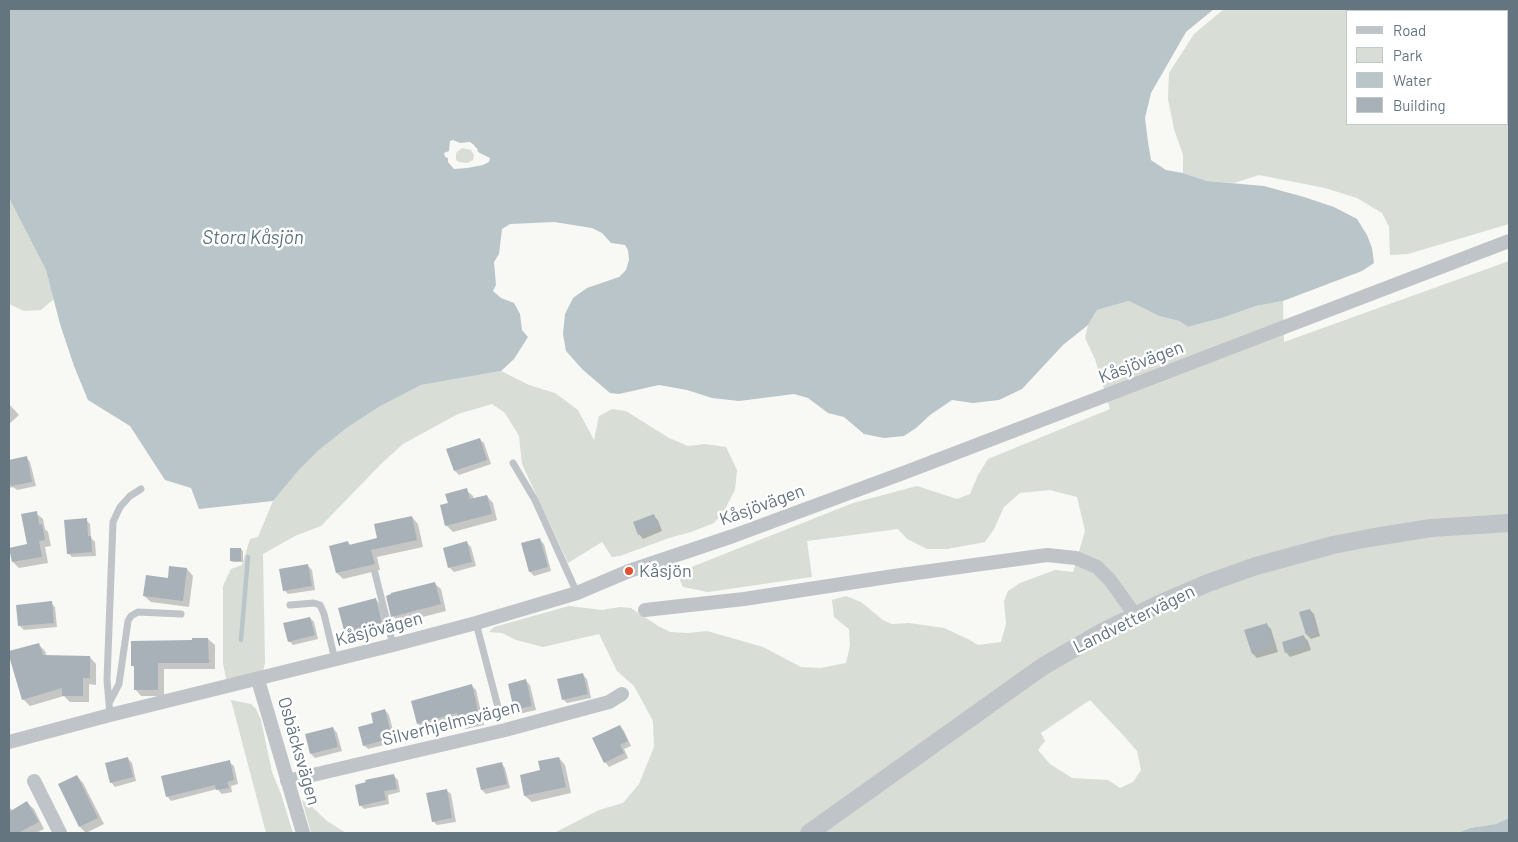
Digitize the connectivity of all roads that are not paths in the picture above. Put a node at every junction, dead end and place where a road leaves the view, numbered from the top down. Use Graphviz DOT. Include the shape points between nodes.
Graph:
graph roads {
  1 [pos="1509,241"];
  2 [pos="513,462"];
  3 [pos="141,489"];
  4 [pos="1509,523"];
  5 [pos="374,573"];
  6 [pos="577,593"];
  7 [pos="290,605"];
  8 [pos="645,610"];
  9 [pos="181,614"];
  10 [pos="1135,615"];
  11 [pos="476,623"];
  12 [pos="393,646"];
  13 [pos="335,661"];
  14 [pos="258,680"];
  15 [pos="622,694"];
  16 [pos="109,709"];
  17 [pos="499,711"];
  18 [pos="9,742"];
  19 [pos="34,781"];
  20 [pos="287,781"];
  21 [pos="60,833"];
  22 [pos="303,833"];
  23 [pos="809,833"];
  1 -- 6 [label="street, Kåsjövägen" via="906,472 629,571"];
  2 -- 6 [label="lane" via="535,500"];
  3 -- 16 [label="lane" via="120,507 112,522"];
  4 -- 10 [label="street, Landvettervägen" via="1430,528 1333,545 1256,566"];
  5 -- 12 [label="lane"];
  6 -- 11 [label="street, Kåsjövägen"];
  7 -- 13 [label="lane" via="320,605"];
  8 -- 10 [label="street" via="744,599 1047,555 1076,558 1097,566"];
  9 -- 16 [label="lane" via="138,612 131,616 118,684"];
  10 -- 23 [label="street, Landvettervägen" via="1042,667"];
  11 -- 12 [label="street, Kåsjövägen"];
  11 -- 17 [label="lane"];
  12 -- 13 [label="street, Kåsjövägen"];
  13 -- 14 [label="street, Kåsjövägen"];
  14 -- 16 [label="street, Kåsjövägen"];
  14 -- 20 [label="street, Osbäcksvägen"];
  15 -- 20 [label="street, Silverhjelmsvägen" via="609,702 505,730"];
  16 -- 18 [label="street, Kåsjövägen"];
  19 -- 21 [label="street"];
  20 -- 22 [label="street, Osbäcksvägen"];
}
